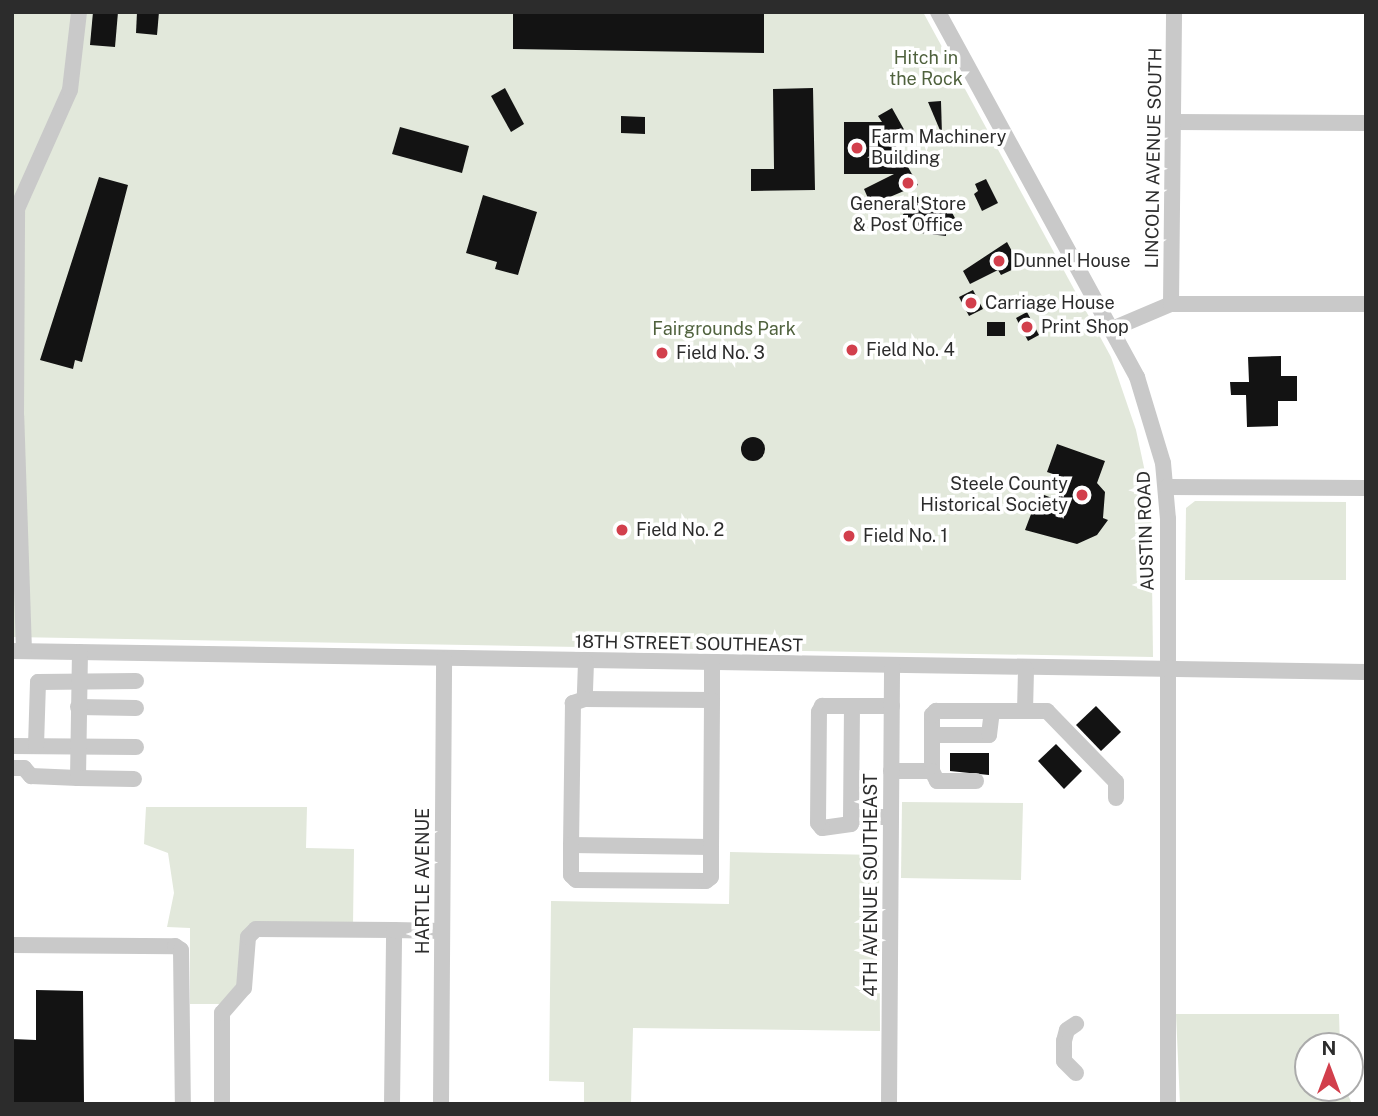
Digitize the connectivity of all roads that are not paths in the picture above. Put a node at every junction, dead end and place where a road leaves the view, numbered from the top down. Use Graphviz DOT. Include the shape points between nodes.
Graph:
graph roads {
  1 [pos="79,12"];
  2 [pos="938,12"];
  3 [pos="1174,12"];
  4 [pos="1173,122"];
  5 [pos="1366,123"];
  6 [pos="1171,304"];
  7 [pos="1366,304"];
  8 [pos="1112,328"];
  9 [pos="1167,487"];
  10 [pos="1366,488"];
  11 [pos="18,651"];
  12 [pos="80,652"];
  13 [pos="444,659"];
  14 [pos="586,662"];
  15 [pos="712,664"];
  16 [pos="892,667"];
  17 [pos="1026,669"];
  18 [pos="1168,672"];
  19 [pos="1366,672"];
  20 [pos="79,681"];
  21 [pos="136,681"];
  22 [pos="585,699"];
  23 [pos="712,700"];
  24 [pos="852,706"];
  25 [pos="892,706"];
  26 [pos="78,707"];
  27 [pos="136,708"];
  28 [pos="1025,710"];
  29 [pos="992,711"];
  30 [pos="932,735"];
  31 [pos="12,746"];
  32 [pos="36,746"];
  33 [pos="79,747"];
  34 [pos="136,747"];
  35 [pos="12,768"];
  36 [pos="891,771"];
  37 [pos="932,771"];
  38 [pos="78,778"];
  39 [pos="134,779"];
  40 [pos="976,781"];
  41 [pos="1116,798"];
  42 [pos="851,817"];
  43 [pos="891,817"];
  44 [pos="571,845"];
  45 [pos="711,847"];
  46 [pos="394,930"];
  47 [pos="442,931"];
  48 [pos="12,945"];
  49 [pos="1076,1024"];
  50 [pos="1076,1073"];
  51 [pos="183,1104"];
  52 [pos="222,1104"];
  53 [pos="392,1104"];
  54 [pos="441,1104"];
  55 [pos="889,1104"];
  56 [pos="1168,1104"];
  1 -- 11 [label="street" via="70,90 17,209"];
  2 -- 8 [label="street, AUSTIN ROAD"];
  3 -- 4 [label="street, LINCOLN AVENUE SOUTH"];
  4 -- 5 [label="street"];
  4 -- 6 [label="street, LINCOLN AVENUE SOUTH"];
  6 -- 7 [label="street"];
  6 -- 8 [label="street"];
  8 -- 9 [label="street, AUSTIN ROAD" via="1147,404"];
  9 -- 10 [label="street"];
  9 -- 18 [label="street, AUSTIN ROAD"];
  11 -- 12 [label="street, 18TH STREET SOUTHEAST"];
  12 -- 13 [label="street, 18TH STREET SOUTHEAST"];
  12 -- 20 [label="street"];
  13 -- 14 [label="street, 18TH STREET SOUTHEAST"];
  13 -- 47 [label="street, HARTLE AVENUE"];
  14 -- 15 [label="street, 18TH STREET SOUTHEAST"];
  14 -- 22 [label="street"];
  15 -- 16 [label="street, 18TH STREET SOUTHEAST"];
  15 -- 23 [label="street"];
  16 -- 17 [label="street, 18TH STREET SOUTHEAST"];
  16 -- 25 [label="street, 4TH AVENUE SOUTHEAST"];
  17 -- 18 [label="street, 18TH STREET SOUTHEAST"];
  17 -- 28 [label="street"];
  18 -- 19 [label="street, 18TH STREET SOUTHEAST"];
  18 -- 56 [label="street, AUSTIN ROAD"];
  20 -- 21 [label="street"];
  20 -- 26 [label="street"];
  20 -- 32 [label="street" via="38,682"];
  22 -- 23 [label="street"];
  22 -- 44 [label="street" via="573,703"];
  23 -- 45 [label="street"];
  24 -- 25 [label="street"];
  24 -- 42 [label="street"];
  24 -- 42 [label="street" via="822,706 819,712 818,823 822,828 847,828"];
  25 -- 36 [label="street, 4TH AVENUE SOUTHEAST"];
  26 -- 27 [label="street"];
  26 -- 33 [label="street"];
  28 -- 29 [label="street"];
  28 -- 41 [label="street" via="1047,710 1116,782"];
  29 -- 30 [label="street" via="936,711"];
  29 -- 30 [label="street" via="989,735"];
  30 -- 37 [label="street"];
  31 -- 32 [label="street"];
  32 -- 33 [label="street"];
  33 -- 34 [label="street"];
  33 -- 38 [label="street"];
  35 -- 38 [label="street" via="24,768 31,776"];
  36 -- 37 [label="street"];
  36 -- 43 [label="street, 4TH AVENUE SOUTHEAST"];
  37 -- 40 [label="street" via="937,781"];
  38 -- 39 [label="street"];
  42 -- 43 [label="street"];
  43 -- 55 [label="street, 4TH AVENUE SOUTHEAST"];
  44 -- 45 [label="street"];
  44 -- 45 [label="street" via="571,875 576,880 706,881 711,877"];
  46 -- 47 [label="street"];
  46 -- 52 [label="street" via="256,929 248,937 244,988 222,1013"];
  46 -- 53 [label="street"];
  47 -- 54 [label="street, HARTLE AVENUE"];
  48 -- 51 [label="street" via="175,946 181,950"];
  49 -- 50 [label="street" via="1067,1030 1064,1041 1064,1061"];
}
